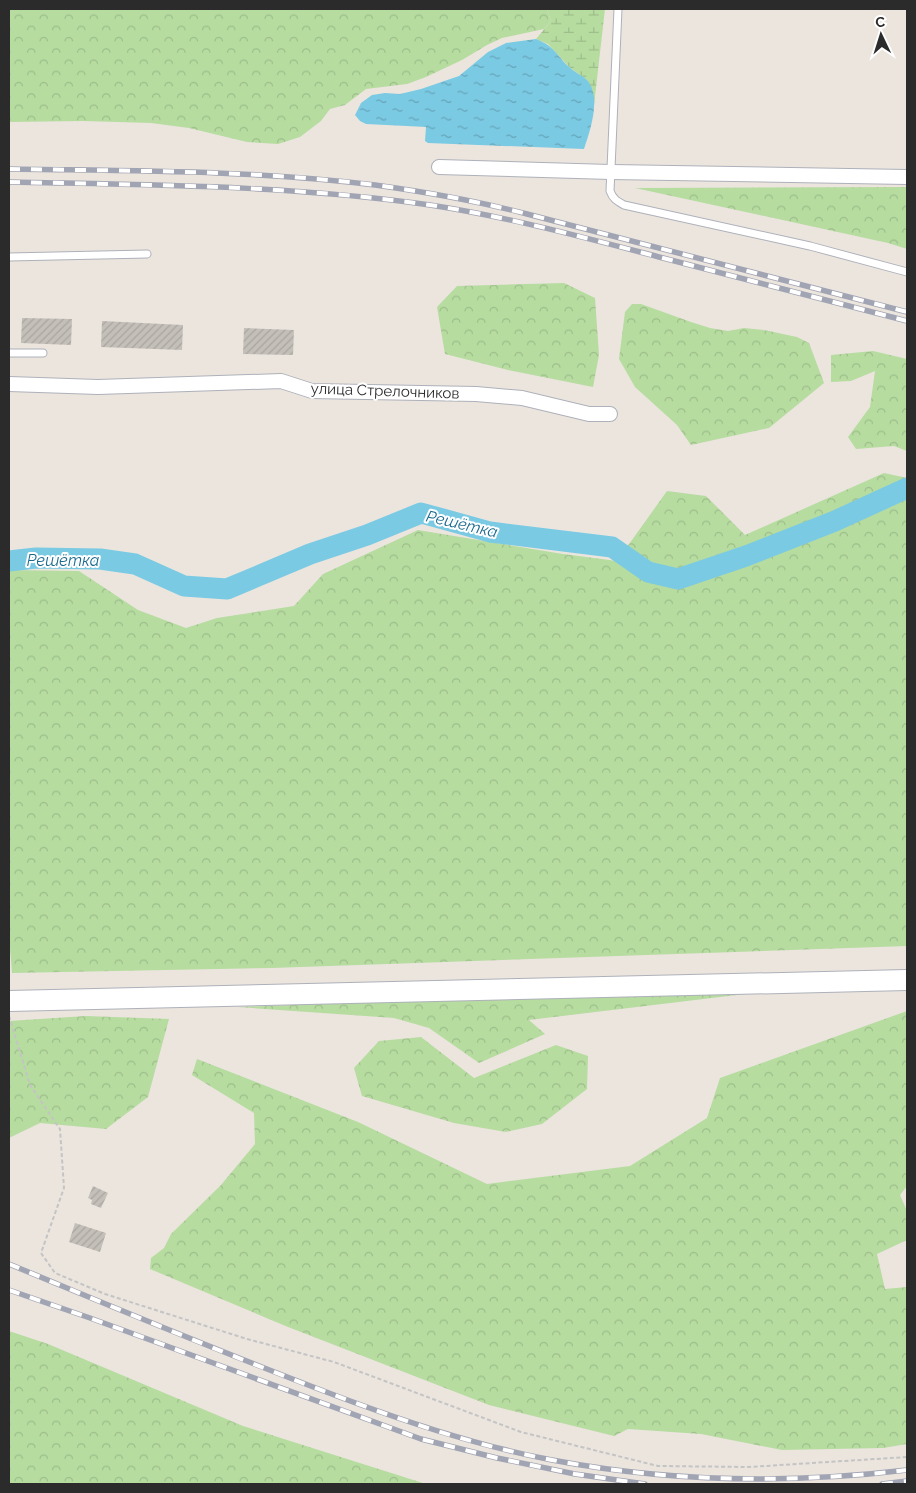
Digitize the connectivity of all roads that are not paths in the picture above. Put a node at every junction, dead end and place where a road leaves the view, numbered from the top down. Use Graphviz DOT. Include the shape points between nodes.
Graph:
graph roads {
  1 [pos="618,9"];
  2 [pos="439,167"];
  3 [pos="611,172"];
  4 [pos="907,177"];
  5 [pos="147,254"];
  6 [pos="9,256"];
  7 [pos="907,272"];
  8 [pos="9,353"];
  9 [pos="43,353"];
  10 [pos="9,384"];
  11 [pos="610,414"];
  12 [pos="907,980"];
  13 [pos="9,1001"];
  1 -- 3 [label="lane"];
  2 -- 3 [label="street"];
  3 -- 4 [label="street"];
  3 -- 7 [label="lane" via="612,197 624,204 810,246"];
  5 -- 6 [label="lane"];
  8 -- 9 [label="lane"];
  10 -- 11 [label="street, улица Стрелочников" via="98,387 281,381 312,391 522,398 589,414"];
  12 -- 13 [label="street"];
}
